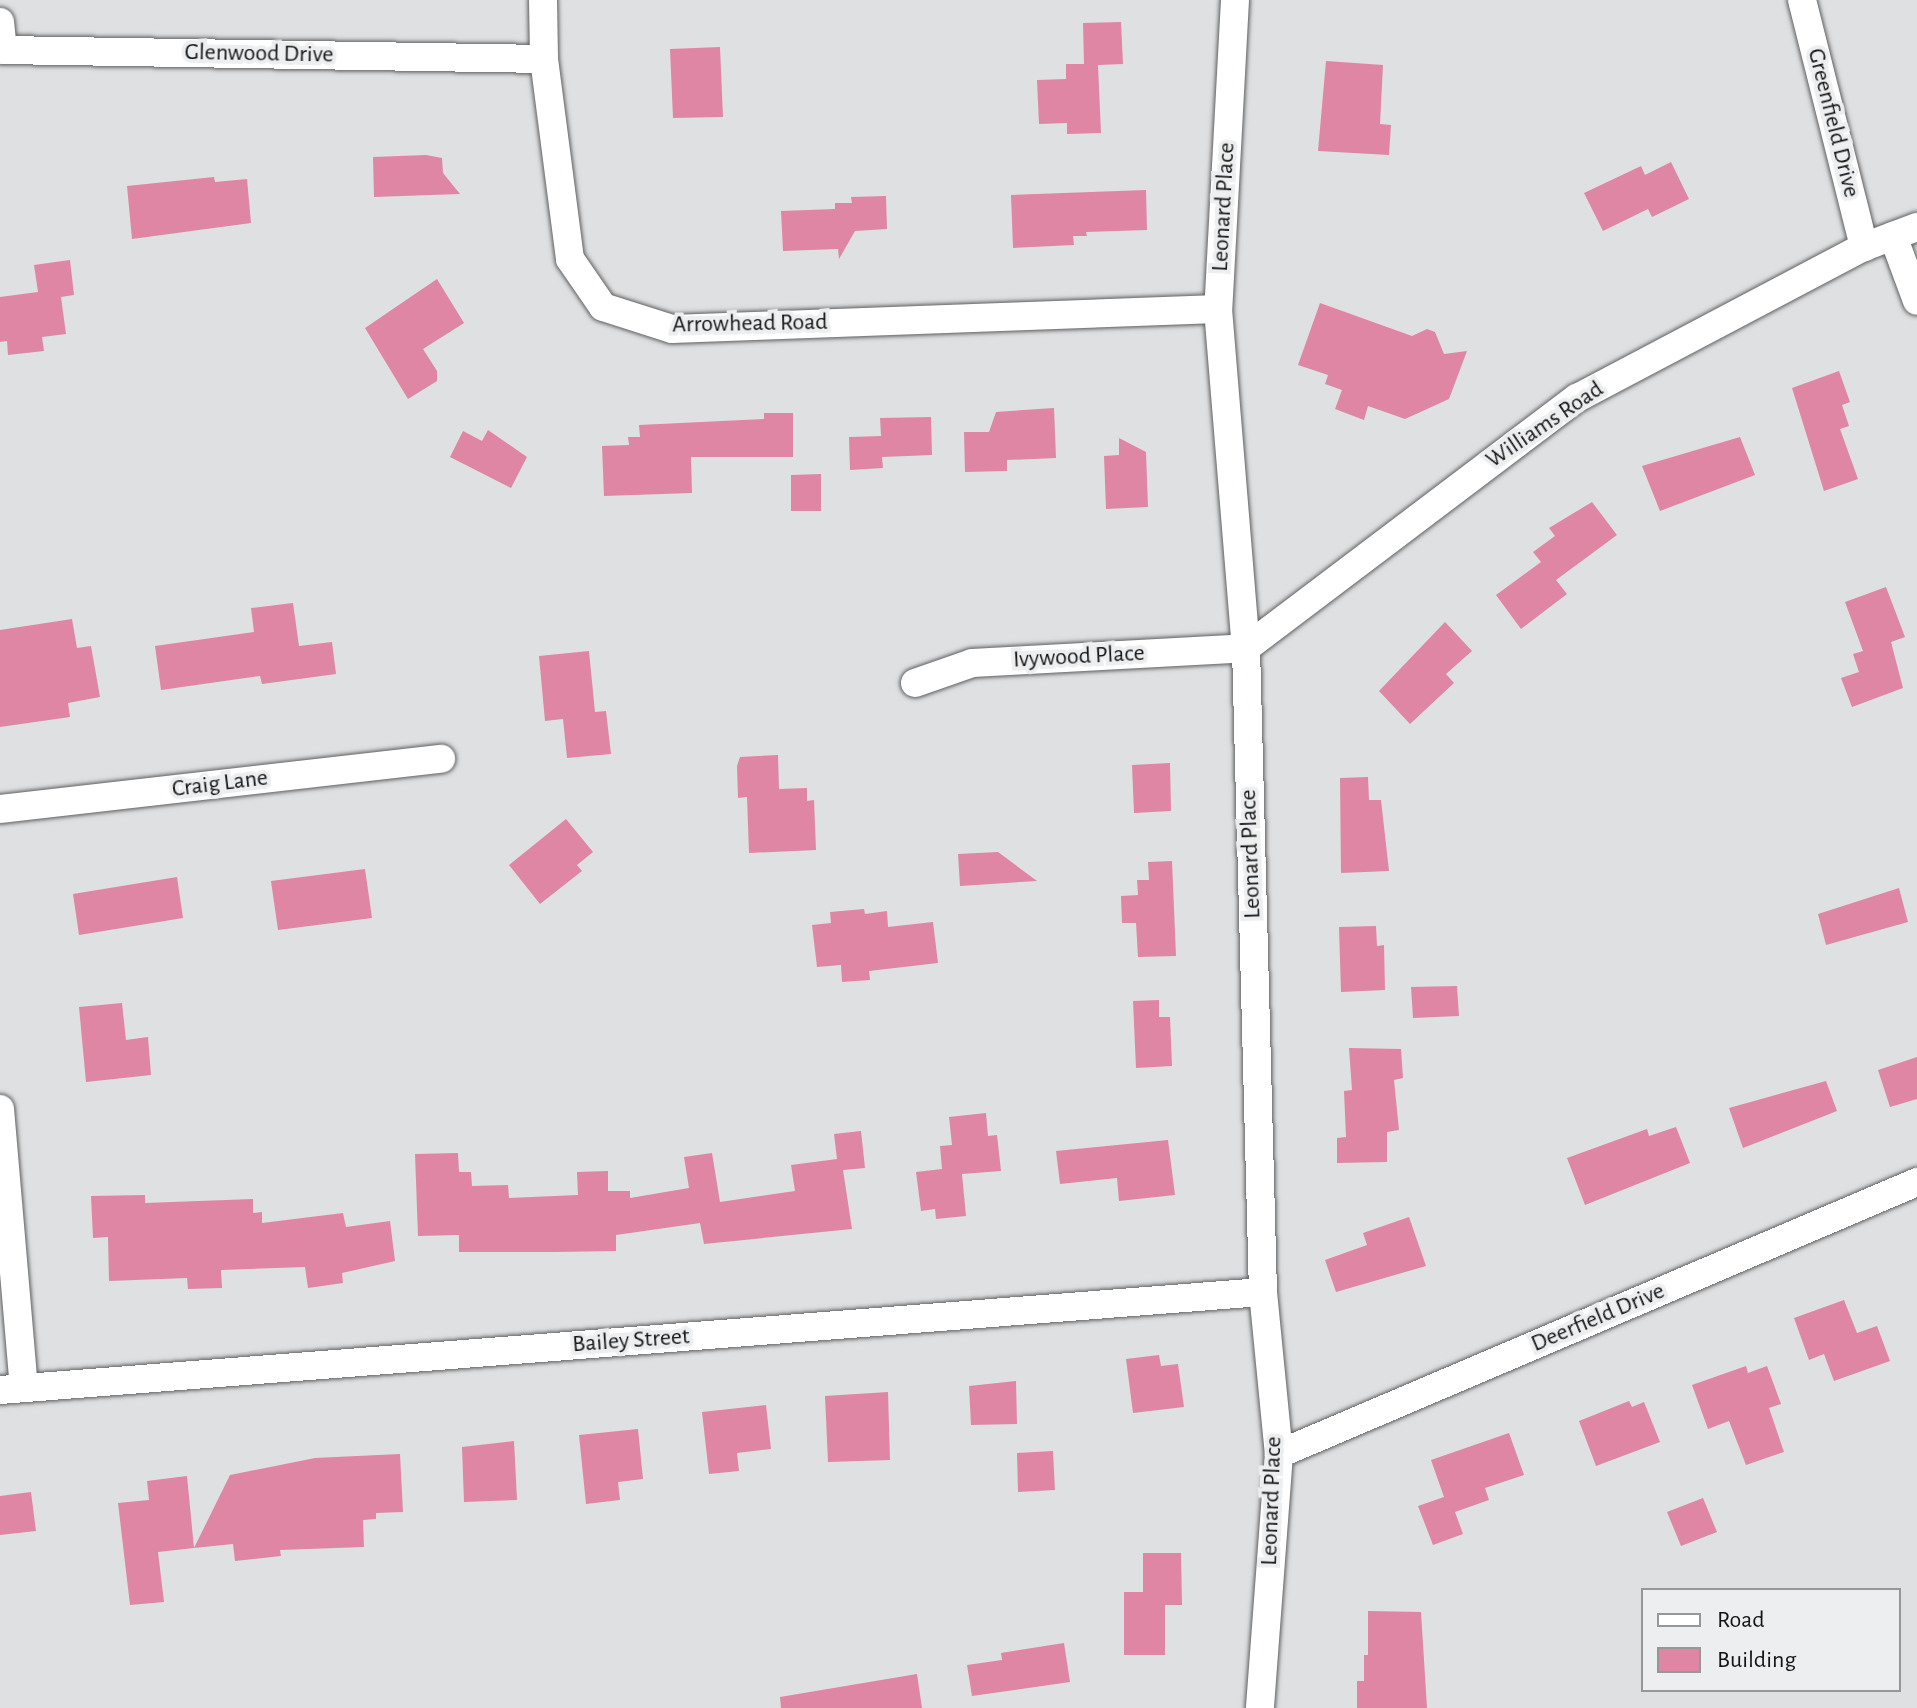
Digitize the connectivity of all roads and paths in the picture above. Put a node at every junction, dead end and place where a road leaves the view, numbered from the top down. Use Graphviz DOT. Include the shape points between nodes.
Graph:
graph roads {
  1 [pos="543,0"];
  2 [pos="1235,0"];
  3 [pos="1802,0"];
  4 [pos="0,22"];
  5 [pos="1,57"];
  6 [pos="544,59"];
  7 [pos="1905,232"];
  8 [pos="1864,247"];
  9 [pos="1917,301"];
  10 [pos="1218,309"];
  11 [pos="1246,648"];
  12 [pos="915,683"];
  13 [pos="441,759"];
  14 [pos="0,809"];
  15 [pos="0,1109"];
  16 [pos="1917,1182"];
  17 [pos="1263,1292"];
  18 [pos="12,1389"];
  19 [pos="1279,1454"];
  20 [pos="1260,1708"];
  1 -- 6 [label="street, Arrowhead Road"];
  2 -- 10 [label="street, Leonard Place"];
  3 -- 8 [label="street, Greenfield Drive"];
  4 -- 5 [label="street, Glenwood Drive"];
  5 -- 6 [label="street, Glenwood Drive"];
  6 -- 10 [label="street, Arrowhead Road" via="570,259 603,307 672,329"];
  7 -- 8 [label="street, Williams Road"];
  7 -- 9 [label="street"];
  8 -- 11 [label="street, Williams Road" via="1577,398"];
  10 -- 11 [label="street, Leonard Place"];
  11 -- 12 [label="street, Ivywood Place" via="972,663"];
  11 -- 17 [label="street, Leonard Place"];
  13 -- 14 [label="street, Craig Lane"];
  15 -- 18 [label="street"];
  16 -- 19 [label="street, Deerfield Drive"];
  17 -- 18 [label="street, Bailey Street"];
  17 -- 19 [label="street, Leonard Place"];
  19 -- 20 [label="street, Leonard Place"];
}
